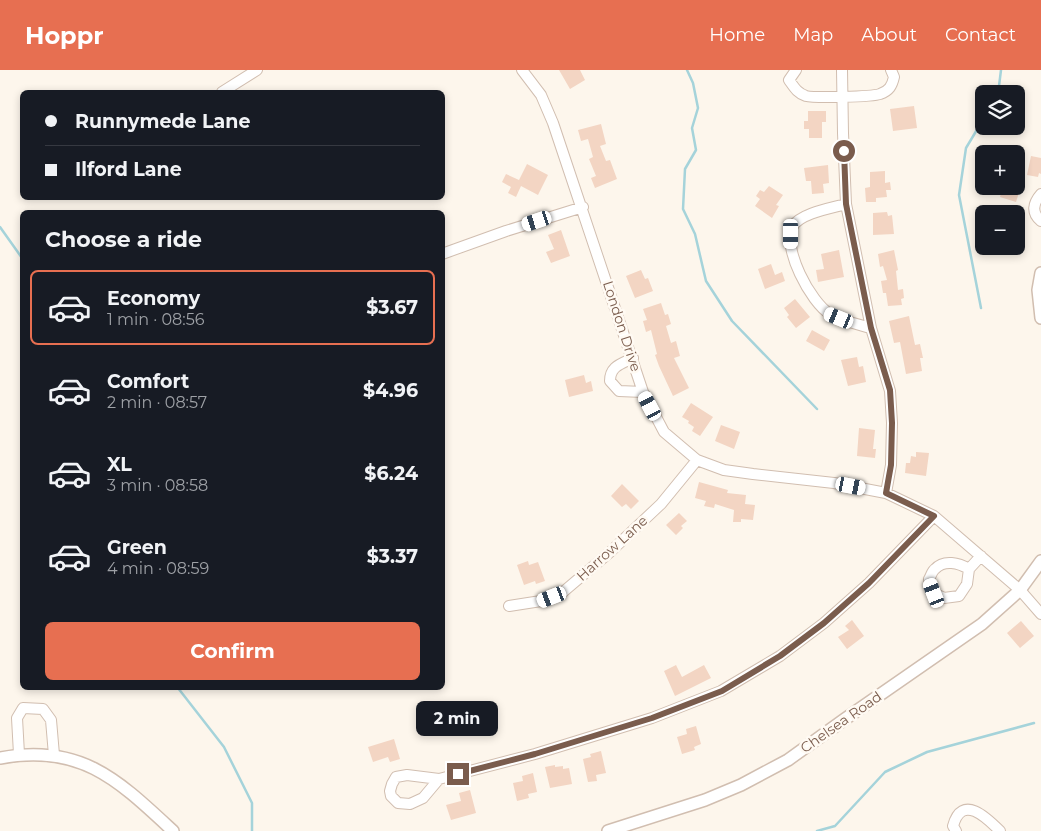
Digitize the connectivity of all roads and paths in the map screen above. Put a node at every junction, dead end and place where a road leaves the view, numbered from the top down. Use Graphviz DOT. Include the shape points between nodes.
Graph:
graph roads {
  1 [pos="257,70"];
  2 [pos="522,70"];
  3 [pos="796,70"];
  4 [pos="842,70"];
  5 [pos="891,70"];
  6 [pos="225,90"];
  7 [pos="842,96"];
  8 [pos="1041,194"];
  9 [pos="846,204"];
  10 [pos="583,207"];
  11 [pos="1041,221"];
  12 [pos="445,253"];
  13 [pos="1041,273"];
  14 [pos="1041,318"];
  15 [pos="871,328"];
  16 [pos="633,358"];
  17 [pos="643,392"];
  18 [pos="697,460"];
  19 [pos="886,493"];
  20 [pos="934,516"];
  21 [pos="981,556"];
  22 [pos="1041,561"];
  23 [pos="969,569"];
  24 [pos="1020,590"];
  25 [pos="509,606"];
  26 [pos="1039,609"];
  27 [pos="19,754"];
  28 [pos="54,755"];
  29 [pos="0,758"];
  30 [pos="439,779"];
  31 [pos="173,831"];
  32 [pos="608,831"];
  33 [pos="956,831"];
  34 [pos="1000,831"];
  1 -- 6 [label="street"];
  2 -- 10 [label="street, London Drive" via="541,95 554,123"];
  3 -- 7 [label="street" via="790,80 796,91 806,96"];
  4 -- 7 [label="street"];
  5 -- 7 [label="street" via="894,77 888,90 878,95"];
  7 -- 9 [label="street"];
  8 -- 11 [label="street" via="1034,210"];
  9 -- 15 [label="street"];
  9 -- 15 [label="street" via="812,212 794,224 791,245 801,279 829,314"];
  10 -- 12 [label="street"];
  10 -- 16 [label="street, London Drive"];
  13 -- 14 [label="street" via="1038,290"];
  15 -- 19 [label="street" via="890,390 891,465"];
  16 -- 17 [label="street, London Drive"];
  16 -- 17 [label="street" via="613,368 610,381 619,391"];
  17 -- 18 [label="street, London Drive" via="664,432"];
  18 -- 19 [label="street, London Drive" via="724,470 834,483"];
  18 -- 25 [label="street, Harrow Lane" via="661,504 563,592 541,601"];
  19 -- 20 [label="street, London Drive"];
  20 -- 21 [label="street, London Drive"];
  20 -- 30 [label="street" via="869,583 824,623 780,656 722,691 652,718"];
  21 -- 23 [label="street"];
  21 -- 24 [label="street, London Drive"];
  22 -- 24 [label="street, Chelsea Road"];
  24 -- 26 [label="street, London Drive"];
  24 -- 32 [label="street, Chelsea Road" via="982,624 788,760 705,800"];
  27 -- 28 [label="street"];
  27 -- 28 [label="street" via="17,718 23,708 43,708 51,720"];
  27 -- 29 [label="street"];
  28 -- 31 [label="street" via="70,758 109,776"];
  33 -- 34 [label="street" via="953,826 958,815 972,810"];
}
